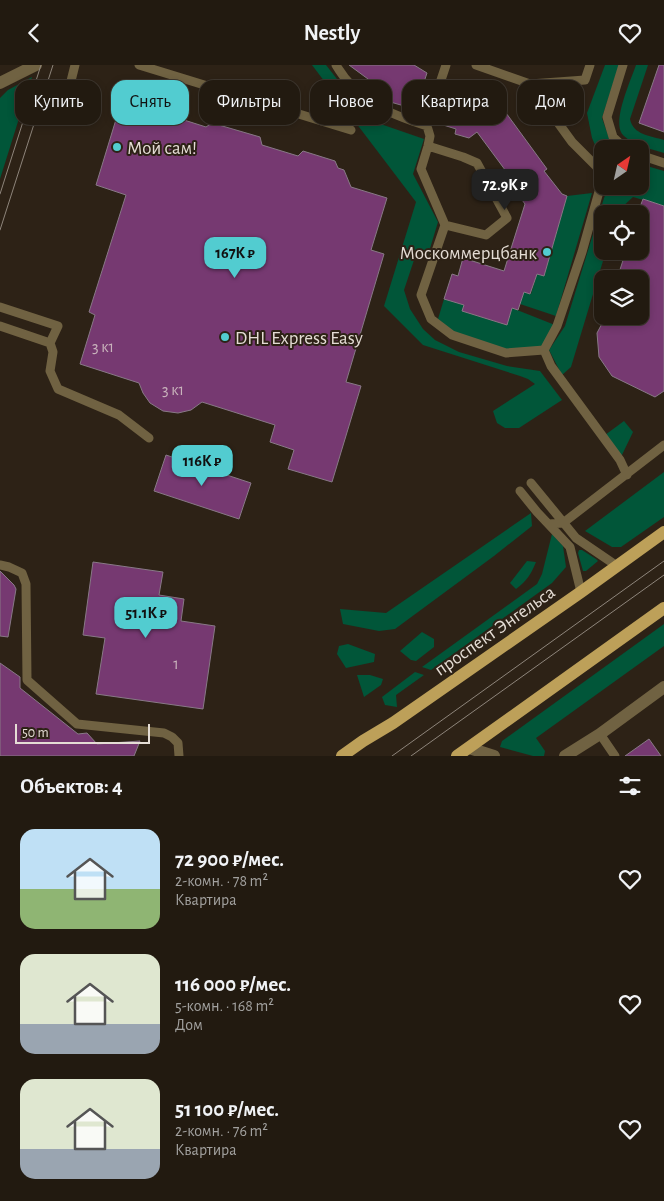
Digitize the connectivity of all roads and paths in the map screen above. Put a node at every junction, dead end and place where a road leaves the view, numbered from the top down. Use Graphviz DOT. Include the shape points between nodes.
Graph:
graph roads {
  1 [pos="36,65"];
  2 [pos="75,65"];
  3 [pos="139,65"];
  4 [pos="336,65"];
  5 [pos="446,65"];
  6 [pos="476,65"];
  7 [pos="590,65"];
  8 [pos="623,65"];
  9 [pos="71,80"];
  10 [pos="519,80"];
  11 [pos="574,80"];
  12 [pos="0,83"];
  13 [pos="560,125"];
  14 [pos="427,126"];
  15 [pos="351,130"];
  16 [pos="616,140"];
  17 [pos="428,146"];
  18 [pos="649,158"];
  19 [pos="664,163"];
  20 [pos="594,164"];
  21 [pos="598,195"];
  22 [pos="445,225"];
  23 [pos="0,307"];
  24 [pos="0,326"];
  25 [pos="50,343"];
  26 [pos="544,350"];
  27 [pos="149,438"];
  28 [pos="664,445"];
  29 [pos="627,475"];
  30 [pos="531,483"];
  31 [pos="520,491"];
  32 [pos="563,523"];
  33 [pos="549,524"];
  34 [pos="664,532"];
  35 [pos="0,565"];
  36 [pos="617,566"];
  37 [pos="581,592"];
  38 [pos="664,608"];
  39 [pos="664,687"];
  40 [pos="600,734"];
  41 [pos="468,748"];
  42 [pos="179,756"];
  43 [pos="342,756"];
  44 [pos="457,756"];
  45 [pos="494,756"];
  46 [pos="565,756"];
  47 [pos="615,756"];
  1 -- 12 [label="street"];
  2 -- 9 [label="lane"];
  3 -- 15 [label="lane"];
  4 -- 14 [label="lane" via="341,75 367,101 397,117"];
  5 -- 14 [label="lane"];
  6 -- 10 [label="lane"];
  7 -- 11 [label="lane" via="585,79"];
  8 -- 16 [label="lane" via="607,117"];
  13 -- 20 [label="lane"];
  14 -- 17 [label="lane"];
  17 -- 22 [label="lane" via="421,169"];
  17 -- 22 [label="lane" via="476,163 507,218 486,235"];
  18 -- 19 [label="lane"];
  21 -- 26 [label="lane" via="558,326"];
  22 -- 26 [label="lane" via="421,295 431,319 452,335 506,353"];
  23 -- 25 [label="lane" via="58,326"];
  24 -- 25 [label="lane"];
  25 -- 27 [label="lane" via="53,352 50,371 58,389 119,415"];
  26 -- 29 [label="lane" via="551,366 620,460"];
  28 -- 29 [label="lane"];
  29 -- 32 [label="lane"];
  30 -- 32 [label="lane"];
  31 -- 33 [label="lane"];
  32 -- 33 [label="lane"];
  32 -- 36 [label="lane" via="576,538"];
  33 -- 37 [label="lane" via="570,547"];
  34 -- 36 [label="main road, проспект Энгельса"];
  35 -- 42 [label="lane" via="22,573 26,584 27,680 77,724 164,733 178,743"];
  36 -- 37 [label="main road, проспект Энгельса"];
  37 -- 43 [label="main road, проспект Энгельса"];
  38 -- 41 [label="main road"];
  39 -- 40 [label="street"];
  40 -- 46 [label="street"];
  40 -- 47 [label="lane"];
  41 -- 44 [label="main road"];
  41 -- 45 [label="street"];
}
